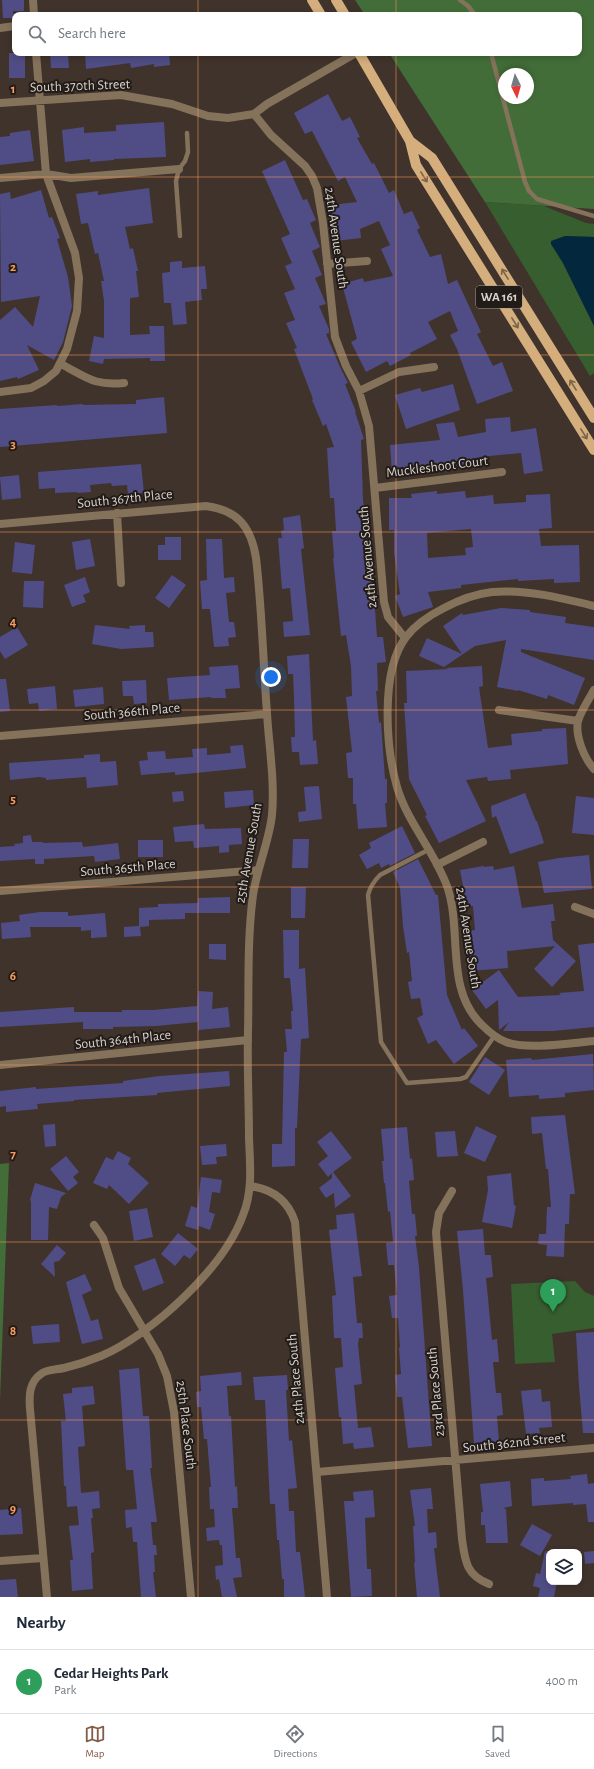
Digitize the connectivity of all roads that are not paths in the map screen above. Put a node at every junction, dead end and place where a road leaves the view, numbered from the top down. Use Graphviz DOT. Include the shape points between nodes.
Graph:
graph roads {
  1 [pos="33,0"];
  2 [pos="312,0"];
  3 [pos="336,0"];
  4 [pos="460,0"];
  5 [pos="34,12"];
  6 [pos="319,12"];
  7 [pos="343,12"];
  8 [pos="473,12"];
  9 [pos="12,26"];
  10 [pos="0,28"];
  11 [pos="36,56"];
  12 [pos="353,56"];
  13 [pos="360,56"];
  14 [pos="492,56"];
  15 [pos="40,100"];
  16 [pos="0,103"];
  17 [pos="254,114"];
  18 [pos="187,133"];
  19 [pos="410,141"];
  20 [pos="179,169"];
  21 [pos="46,174"];
  22 [pos="0,178"];
  23 [pos="594,216"];
  24 [pos="180,236"];
  25 [pos="367,261"];
  26 [pos="327,264"];
  27 [pos="61,364"];
  28 [pos="434,367"];
  29 [pos="124,383"];
  30 [pos="359,391"];
  31 [pos="0,392"];
  32 [pos="594,418"];
  33 [pos="594,450"];
  34 [pos="502,472"];
  35 [pos="375,488"];
  36 [pos="117,513"];
  37 [pos="0,524"];
  38 [pos="246,527"];
  39 [pos="121,583"];
  40 [pos="594,606"];
  41 [pos="405,638"];
  42 [pos="594,690"];
  43 [pos="499,710"];
  44 [pos="267,714"];
  45 [pos="578,721"];
  46 [pos="0,736"];
  47 [pos="594,769"];
  48 [pos="483,842"];
  49 [pos="428,850"];
  50 [pos="437,865"];
  51 [pos="258,870"];
  52 [pos="0,891"];
  53 [pos="575,907"];
  54 [pos="594,914"];
  55 [pos="498,1037"];
  56 [pos="248,1040"];
  57 [pos="594,1041"];
  58 [pos="0,1065"];
  59 [pos="250,1186"];
  60 [pos="452,1191"];
  61 [pos="94,1225"];
  62 [pos="144,1330"];
  63 [pos="594,1448"];
  64 [pos="456,1462"];
  65 [pos="317,1472"];
  66 [pos="43,1558"];
  67 [pos="0,1561"];
  68 [pos="489,1584"];
  69 [pos="47,1597"];
  70 [pos="191,1597"];
  71 [pos="328,1597"];
  1 -- 5 [label="street"];
  2 -- 6 [label="main road"];
  3 -- 7 [label="main road"];
  4 -- 8 [label="lane"];
  9 -- 10 [label="street"];
  11 -- 15 [label="street"];
  12 -- 17 [label="street, South 370th Street" via="267,104"];
  13 -- 19 [label="main road, WA 161"];
  14 -- 23 [label="lane" via="528,191 537,199"];
  15 -- 16 [label="street, South 370th Street"];
  15 -- 17 [label="street, South 370th Street" via="122,95 172,104 214,117"];
  15 -- 21 [label="street"];
  17 -- 26 [label="street, 24th Avenue South" via="312,176 321,208"];
  18 -- 20 [label="lane" via="188,152"];
  32 -- 19 [label="main road, WA 161, one-way" via="432,158"];
  19 -- 33 [label="main road, WA 161, one-way" via="416,165"];
  20 -- 21 [label="street" via="71,178"];
  20 -- 24 [label="lane" via="176,181"];
  21 -- 22 [label="street"];
  21 -- 27 [label="street" via="72,242 78,270 77,311"];
  25 -- 26 [label="street"];
  26 -- 30 [label="street, 24th Avenue South" via="337,342"];
  27 -- 29 [label="street" via="95,382"];
  27 -- 31 [label="street" via="50,376 35,386"];
  28 -- 30 [label="street" via="399,372"];
  30 -- 35 [label="street, 24th Avenue South" via="369,426"];
  34 -- 35 [label="street, Muckleshoot Court"];
  35 -- 41 [label="street, 24th Avenue South" via="384,602 388,616"];
  36 -- 37 [label="street, South 367th Place"];
  36 -- 38 [label="street, South 367th Place" via="217,507 229,512"];
  36 -- 39 [label="street"];
  38 -- 44 [label="street, 25th Avenue South" via="256,558"];
  40 -- 41 [label="street" via="530,594 483,593 469,596 426,618"];
  41 -- 49 [label="street, 24th Avenue South" via="393,667 388,688 391,750 400,795"];
  42 -- 45 [label="street"];
  43 -- 45 [label="street"];
  44 -- 46 [label="street, South 366th Place"];
  44 -- 51 [label="street, 25th Avenue South" via="273,792 272,816"];
  45 -- 47 [label="street" via="583,750"];
  48 -- 50 [label="street"];
  49 -- 50 [label="street, 24th Avenue South"];
  49 -- 55 [label="lane" via="380,875 373,882 368,895 381,1042 407,1083 466,1077"];
  50 -- 55 [label="street, 24th Avenue South" via="450,896 457,968 463,994 477,1020"];
  51 -- 52 [label="street, South 365th Place"];
  51 -- 56 [label="street, 25th Avenue South" via="250,928"];
  53 -- 54 [label="street"];
  55 -- 57 [label="street" via="510,1044 523,1045"];
  56 -- 58 [label="street, South 364th Place"];
  56 -- 59 [label="street, 25th Avenue South"];
  59 -- 62 [label="street, 25th Avenue South" via="244,1214 230,1244 190,1291"];
  59 -- 65 [label="street, 24th Place South" via="261,1187 276,1194 287,1205 295,1222"];
  60 -- 64 [label="street, 23rd Place South" via="439,1213 436,1232"];
  61 -- 62 [label="street, 25th Place South" via="103,1238 119,1288"];
  62 -- 66 [label="street, 25th Avenue South" via="102,1356 46,1371 37,1376 32,1384 30,1396 33,1458"];
  62 -- 70 [label="street, 25th Place South" via="162,1363 171,1391"];
  63 -- 64 [label="street, South 362nd Street"];
  64 -- 65 [label="street, South 362nd Street"];
  64 -- 68 [label="street, 23rd Place South" via="462,1539 467,1566 475,1577"];
  65 -- 71 [label="street, 24th Place South"];
  66 -- 67 [label="street"];
  66 -- 69 [label="street"];
}
